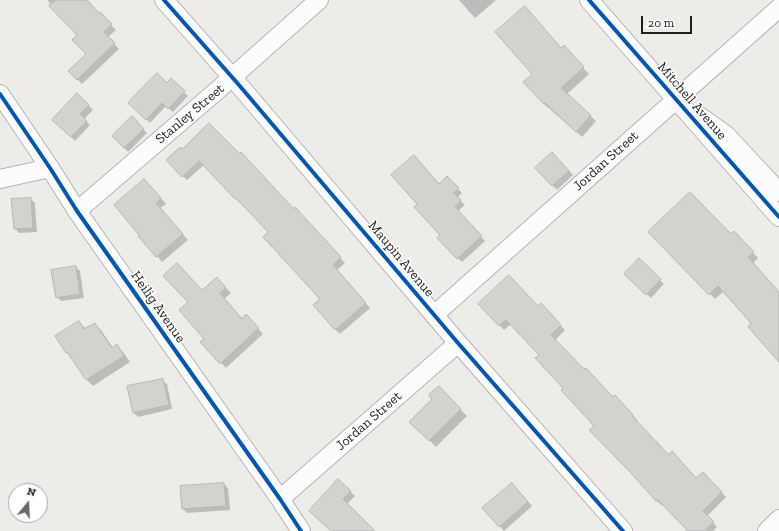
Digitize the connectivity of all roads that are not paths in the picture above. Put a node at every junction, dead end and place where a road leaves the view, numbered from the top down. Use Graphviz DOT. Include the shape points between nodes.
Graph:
graph roads {
  1 [pos="164,0"];
  2 [pos="319,0"];
  3 [pos="589,0"];
  4 [pos="779,8"];
  5 [pos="232,78"];
  6 [pos="0,94"];
  7 [pos="676,99"];
  8 [pos="50,168"];
  9 [pos="0,179"];
  10 [pos="779,192"];
  11 [pos="76,211"];
  12 [pos="779,217"];
  13 [pos="434,315"];
  14 [pos="458,343"];
  15 [pos="280,499"];
  16 [pos="779,519"];
  17 [pos="301,531"];
  18 [pos="623,531"];
  19 [pos="766,531"];
  1 -- 5 [label="street, Maupin Avenue"];
  2 -- 5 [label="street, Stanley Street"];
  3 -- 7 [label="street, Mitchell Avenue"];
  4 -- 7 [label="street, Jordan Street"];
  5 -- 11 [label="street, Stanley Street"];
  5 -- 13 [label="street, Maupin Avenue"];
  6 -- 8 [label="street, Heilig Avenue"];
  7 -- 10 [label="street, Mitchell Avenue" via="726,135"];
  7 -- 12 [label="street, Mitchell Avenue"];
  7 -- 13 [label="street, Jordan Street"];
  8 -- 9 [label="street"];
  8 -- 11 [label="street, Heilig Avenue"];
  11 -- 15 [label="street, Heilig Avenue"];
  13 -- 14 [label="street, Maupin Avenue"];
  14 -- 15 [label="street, Jordan Street"];
  14 -- 18 [label="street, Maupin Avenue"];
  15 -- 17 [label="street, Heilig Avenue"];
  16 -- 19 [label="street"];
}
